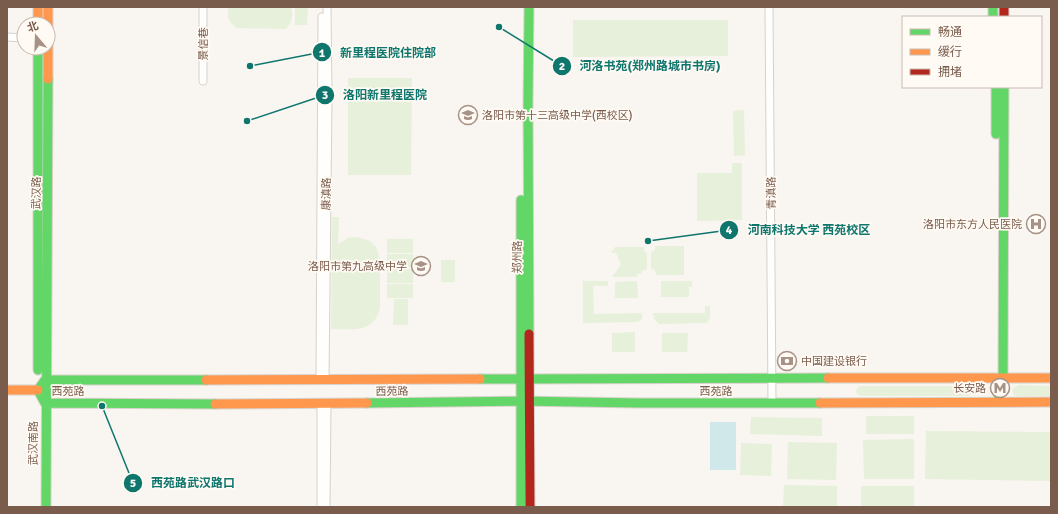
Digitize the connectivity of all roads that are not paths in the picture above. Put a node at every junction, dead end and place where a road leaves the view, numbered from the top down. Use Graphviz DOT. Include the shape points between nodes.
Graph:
graph roads {
  1 [pos="48,7"];
  2 [pos="203,7"];
  3 [pos="322,7"];
  4 [pos="327,7"];
  5 [pos="522,7"];
  6 [pos="529,7"];
  7 [pos="769,7"];
  8 [pos="38,56"];
  9 [pos="203,81"];
  10 [pos="996,88"];
  11 [pos="1004,88"];
  12 [pos="999,378"];
  13 [pos="1051,378"];
  14 [pos="772,379"];
  15 [pos="45,380"];
  16 [pos="323,380"];
  17 [pos="520,380"];
  18 [pos="530,380"];
  19 [pos="7,390"];
  20 [pos="38,390"];
  21 [pos="520,401"];
  22 [pos="530,401"];
  23 [pos="998,401"];
  24 [pos="45,402"];
  25 [pos="1051,402"];
  26 [pos="772,403"];
  27 [pos="324,404"];
  28 [pos="40,507"];
  29 [pos="46,507"];
  30 [pos="321,507"];
  31 [pos="326,507"];
  32 [pos="521,507"];
  33 [pos="530,507"];
  1 -- 15 [label="main road, 武汉路"];
  2 -- 9 [label="street, 景信巷"];
  3 -- 16 [label="street, 康滇路"];
  4 -- 16 [label="street, 康滇路"];
  5 -- 17 [label="main road, 郑州路"];
  6 -- 18 [label="main road, 郑州路"];
  7 -- 14 [label="street, 青滇路"];
  8 -- 20 [label="main road, 武汉路"];
  10 -- 12 [label="main road"];
  11 -- 12 [label="main road"];
  12 -- 13 [label="main road, 西苑路"];
  12 -- 14 [label="main road, 西苑路"];
  12 -- 23 [label="main road"];
  14 -- 18 [label="main road, 西苑路"];
  14 -- 26 [label="street, 青滇路"];
  15 -- 16 [label="main road, 西苑路"];
  15 -- 20 [label="main road, 西苑路"];
  15 -- 24 [label="main road, 武汉南路"];
  16 -- 17 [label="main road, 西苑路"];
  17 -- 18 [label="main road, 西苑路"];
  17 -- 21 [label="main road, 郑州路"];
  18 -- 22 [label="main road, 郑州路"];
  19 -- 20 [label="main road"];
  20 -- 24 [label="main road, 西苑路"];
  20 -- 28 [label="main road, 武汉南路"];
  21 -- 22 [label="main road, 西苑路"];
  21 -- 27 [label="main road, 西苑路"];
  21 -- 32 [label="main road, 郑州路"];
  22 -- 26 [label="main road, 西苑路"];
  22 -- 33 [label="main road, 郑州路"];
  23 -- 25 [label="main road, 西苑路"];
  23 -- 26 [label="main road, 西苑路"];
  24 -- 27 [label="main road, 西苑路"];
  24 -- 29 [label="main road, 武汉南路"];
  27 -- 30 [label="street"];
  27 -- 31 [label="street"];
}
